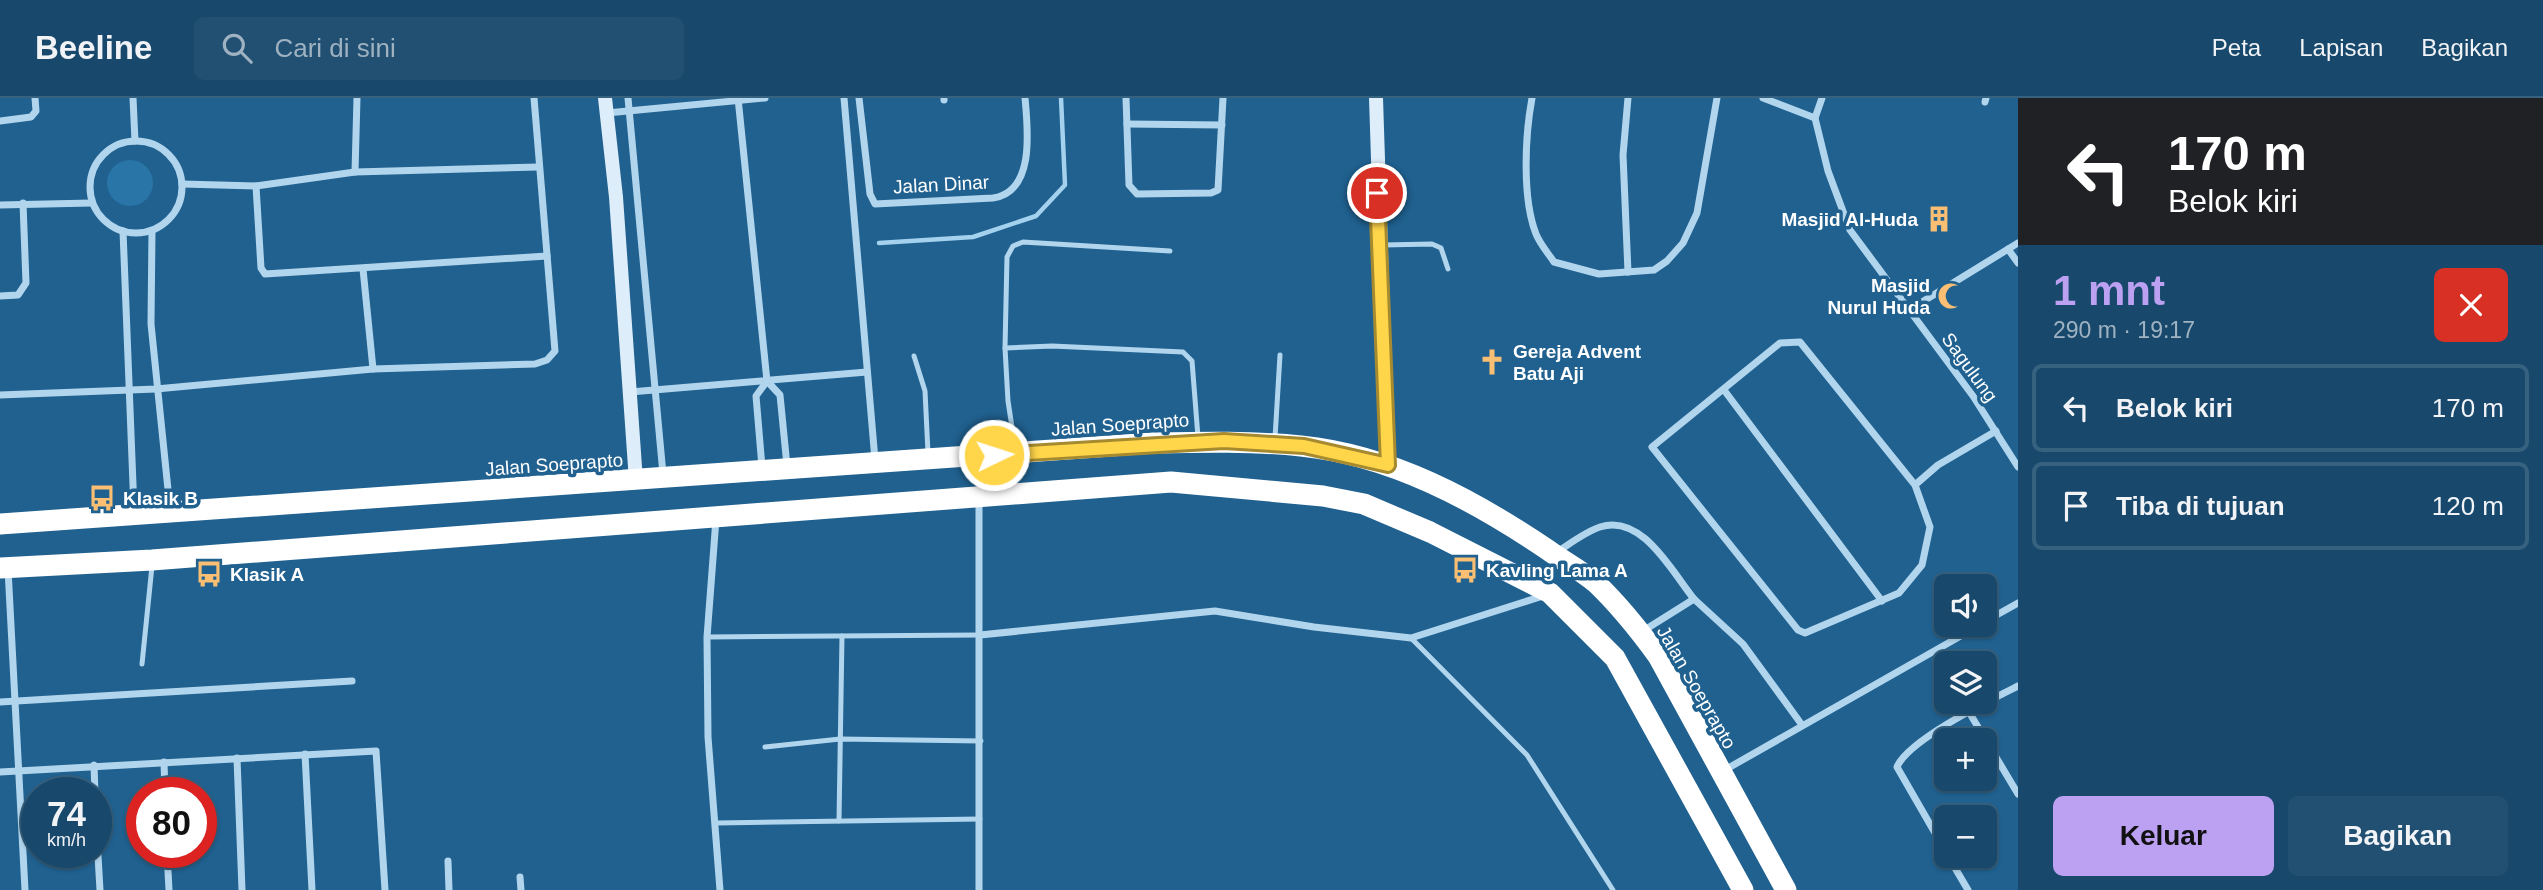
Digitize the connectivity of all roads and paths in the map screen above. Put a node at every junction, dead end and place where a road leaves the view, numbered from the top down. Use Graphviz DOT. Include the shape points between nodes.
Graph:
graph roads {
  1 [pos="35,98"];
  2 [pos="133,98"];
  3 [pos="357,98"];
  4 [pos="534,98"];
  5 [pos="628,98"];
  6 [pos="765,98"];
  7 [pos="844,98"];
  8 [pos="859,98"];
  9 [pos="1025,98"];
  10 [pos="1126,98"];
  11 [pos="1223,98"];
  12 [pos="1376,98"];
  13 [pos="1532,98"];
  14 [pos="1628,98"];
  15 [pos="1717,98"];
  16 [pos="1763,98"];
  17 [pos="1822,98"];
  18 [pos="738,99"];
  19 [pos="606,106"];
  20 [pos="629,111"];
  21 [pos="1815,118"];
  22 [pos="0,121"];
  23 [pos="1126,124"];
  24 [pos="1222,125"];
  25 [pos="135,141"];
  26 [pos="538,167"];
  27 [pos="355,172"];
  28 [pos="182,184"];
  29 [pos="256,186"];
  30 [pos="23,203"];
  31 [pos="92,203"];
  32 [pos="0,205"];
  33 [pos="123,231"];
  34 [pos="152,231"];
  35 [pos="2018,243"];
  36 [pos="1380,245"];
  37 [pos="2008,249"];
  38 [pos="1170,251"];
  39 [pos="547,256"];
  40 [pos="2018,263"];
  41 [pos="363,269"];
  42 [pos="1448,269"];
  43 [pos="1628,272"];
  44 [pos="0,296"];
  45 [pos="1909,310"];
  46 [pos="1005,348"];
  47 [pos="1280,355"];
  48 [pos="914,356"];
  49 [pos="373,369"];
  50 [pos="867,372"];
  51 [pos="767,381"];
  52 [pos="156,388"];
  53 [pos="129,390"];
  54 [pos="655,390"];
  55 [pos="1724,390"];
  56 [pos="630,392"];
  57 [pos="0,395"];
  58 [pos="1996,431"];
  59 [pos="1198,442"];
  60 [pos="1275,444"];
  61 [pos="1017,453"];
  62 [pos="928,460"];
  63 [pos="875,464"];
  64 [pos="1388,465"];
  65 [pos="2018,467"];
  66 [pos="787,470"];
  67 [pos="763,472"];
  68 [pos="663,479"];
  69 [pos="636,481"];
  70 [pos="1915,485"];
  71 [pos="979,497"];
  72 [pos="171,513"];
  73 [pos="134,516"];
  74 [pos="716,518"];
  75 [pos="0,524"];
  76 [pos="1554,555"];
  77 [pos="152,560"];
  78 [pos="4,568"];
  79 [pos="1550,593"];
  80 [pos="1694,599"];
  81 [pos="1882,601"];
  82 [pos="2018,603"];
  83 [pos="1997,615"];
  84 [pos="1641,632"];
  85 [pos="980,635"];
  86 [pos="842,636"];
  87 [pos="707,637"];
  88 [pos="1958,637"];
  89 [pos="1411,638"];
  90 [pos="142,664"];
  91 [pos="352,681"];
  92 [pos="2018,686"];
  93 [pos="1997,697"];
  94 [pos="0,702"];
  95 [pos="13,702"];
  96 [pos="1966,714"];
  97 [pos="1970,714"];
  98 [pos="1802,724"];
  99 [pos="840,739"];
  100 [pos="981,741"];
  101 [pos="765,747"];
  102 [pos="305,754"];
  103 [pos="237,758"];
  104 [pos="164,762"];
  105 [pos="93,765"];
  106 [pos="19,770"];
  107 [pos="0,772"];
  108 [pos="1719,773"];
  109 [pos="94,777"];
  110 [pos="164,777"];
  111 [pos="2018,794"];
  112 [pos="981,819"];
  113 [pos="839,821"];
  114 [pos="717,822"];
  115 [pos="1934,831"];
  116 [pos="448,861"];
  117 [pos="99,868"];
  118 [pos="168,868"];
  119 [pos="1955,868"];
  120 [pos="520,877"];
  121 [pos="1734,879"];
  122 [pos="25,890"];
  123 [pos="100,890"];
  124 [pos="169,890"];
  125 [pos="242,890"];
  126 [pos="312,890"];
  127 [pos="385,890"];
  128 [pos="449,890"];
  129 [pos="521,890"];
  130 [pos="720,890"];
  131 [pos="979,890"];
  132 [pos="1613,890"];
  133 [pos="1786,890"];
  134 [pos="1968,890"];
  1 -- 22 [label="street" via="36,111 31,117"];
  2 -- 25 [label="street"];
  3 -- 27 [label="street"];
  4 -- 26 [label="street"];
  5 -- 20 [label="street"];
  6 -- 18 [label="street"];
  7 -- 50 [label="street"];
  8 -- 9 [label="street, Jalan Dinar" via="875,204 1008,194 1024,166"];
  10 -- 23 [label="street"];
  11 -- 24 [label="street"];
  12 -- 36 [label="street"];
  13 -- 43 [label="street" via="1527,127 1530,215 1537,237 1554,262 1599,274"];
  14 -- 43 [label="street" via="1623,155"];
  15 -- 43 [label="street" via="1697,213 1683,243 1654,270"];
  16 -- 21 [label="street"];
  17 -- 21 [label="street"];
  18 -- 20 [label="street"];
  18 -- 51 [label="street"];
  19 -- 20 [label="street"];
  19 -- 56 [label="street"];
  20 -- 54 [label="street"];
  21 -- 45 [label="street, Sagulung" via="1846,220"];
  23 -- 24 [label="street"];
  23 -- 24 [label="street" via="1129,185 1137,194 1217,190"];
  25 -- 28 [label="street" via="167,153"];
  25 -- 31 [label="street" via="114,147 98,161 90,189"];
  26 -- 27 [label="street"];
  26 -- 39 [label="street"];
  27 -- 29 [label="street"];
  28 -- 29 [label="street"];
  28 -- 34 [label="street" via="175,212"];
  29 -- 41 [label="street" via="263,273"];
  30 -- 31 [label="street"];
  30 -- 32 [label="street"];
  30 -- 44 [label="street" via="26,283 18,295"];
  31 -- 33 [label="street" via="99,215"];
  33 -- 34 [label="street"];
  33 -- 53 [label="street"];
  34 -- 52 [label="street"];
  35 -- 37 [label="street"];
  36 -- 42 [label="lane" via="1432,244 1441,248"];
  36 -- 64 [label="street"];
  37 -- 40 [label="street"];
  37 -- 45 [label="street"];
  38 -- 46 [label="lane" via="1023,242 1013,246 1007,257"];
  39 -- 41 [label="street"];
  39 -- 49 [label="street" via="555,351 547,360"];
  41 -- 49 [label="street"];
  45 -- 58 [label="street, Sagulung"];
  46 -- 59 [label="lane" via="1187,354 1192,361"];
  46 -- 61 [label="lane"];
  47 -- 60 [label="lane"];
  48 -- 62 [label="lane" via="925,391"];
  49 -- 52 [label="street"];
  50 -- 51 [label="street"];
  50 -- 63 [label="street"];
  51 -- 54 [label="street"];
  51 -- 66 [label="street" via="780,395"];
  51 -- 67 [label="street" via="756,396"];
  52 -- 53 [label="street"];
  52 -- 72 [label="street"];
  53 -- 57 [label="street"];
  53 -- 73 [label="street"];
  54 -- 56 [label="street"];
  54 -- 68 [label="street"];
  55 -- 70 [label="street" via="1780,343 1800,342"];
  55 -- 81 [label="street"];
  55 -- 81 [label="street" via="1652,447 1798,630 1816,630"];
  56 -- 69 [label="street"];
  58 -- 65 [label="street, Sagulung"];
  58 -- 70 [label="street"];
  59 -- 60 [label="highway, Jalan Soeprapto"];
  59 -- 61 [label="highway, Jalan Soeprapto"];
  60 -- 64 [label="highway, Jalan Soeprapto"];
  61 -- 62 [label="highway, Jalan Soeprapto"];
  62 -- 63 [label="highway, Jalan Soeprapto"];
  63 -- 66 [label="highway, Jalan Soeprapto"];
  64 -- 76 [label="highway, Jalan Soeprapto" via="1457,496"];
  66 -- 67 [label="highway, Jalan Soeprapto"];
  67 -- 68 [label="highway, Jalan Soeprapto"];
  68 -- 69 [label="highway, Jalan Soeprapto"];
  69 -- 72 [label="highway, Jalan Soeprapto"];
  70 -- 81 [label="street" via="1930,527 1922,565 1899,593"];
  71 -- 74 [label="highway"];
  71 -- 79 [label="highway" via="1171,482 1323,496 1364,504 1430,531"];
  71 -- 85 [label="street"];
  72 -- 73 [label="highway, Jalan Soeprapto"];
  73 -- 75 [label="highway, Jalan Soeprapto"];
  74 -- 77 [label="highway"];
  74 -- 87 [label="street"];
  76 -- 80 [label="street" via="1603,526 1627,525 1642,535"];
  76 -- 84 [label="highway, Jalan Soeprapto" via="1594,582"];
  77 -- 78 [label="highway"];
  77 -- 90 [label="lane"];
  78 -- 95 [label="street"];
  79 -- 89 [label="street"];
  79 -- 121 [label="highway" via="1615,657"];
  80 -- 84 [label="street"];
  80 -- 98 [label="street" via="1744,644"];
  82 -- 83 [label="street"];
  84 -- 108 [label="highway, Jalan Soeprapto"];
  85 -- 86 [label="lane"];
  85 -- 89 [label="street" via="1215,611"];
  85 -- 100 [label="street"];
  86 -- 87 [label="lane"];
  86 -- 99 [label="lane"];
  87 -- 114 [label="street" via="708,737"];
  88 -- 98 [label="street"];
  89 -- 132 [label="lane" via="1527,755"];
  91 -- 95 [label="street"];
  92 -- 93 [label="street"];
  94 -- 95 [label="street"];
  95 -- 106 [label="street"];
  96 -- 115 [label="street" via="1902,754 1897,767"];
  97 -- 111 [label="street"];
  98 -- 108 [label="street"];
  99 -- 100 [label="lane"];
  99 -- 101 [label="lane"];
  99 -- 113 [label="lane"];
  100 -- 112 [label="street"];
  102 -- 103 [label="street"];
  102 -- 126 [label="street"];
  102 -- 127 [label="street" via="377,752"];
  103 -- 104 [label="street"];
  103 -- 125 [label="street"];
  104 -- 105 [label="street"];
  104 -- 110 [label="street"];
  105 -- 106 [label="street"];
  105 -- 109 [label="street"];
  106 -- 107 [label="street"];
  106 -- 122 [label="street"];
  108 -- 133 [label="highway, Jalan Soeprapto"];
  112 -- 113 [label="lane"];
  112 -- 131 [label="street"];
  113 -- 114 [label="lane"];
  114 -- 130 [label="street"];
  116 -- 128 [label="street"];
  117 -- 123 [label="street"];
  118 -- 124 [label="street"];
  119 -- 134 [label="street"];
  120 -- 129 [label="street"];
}
